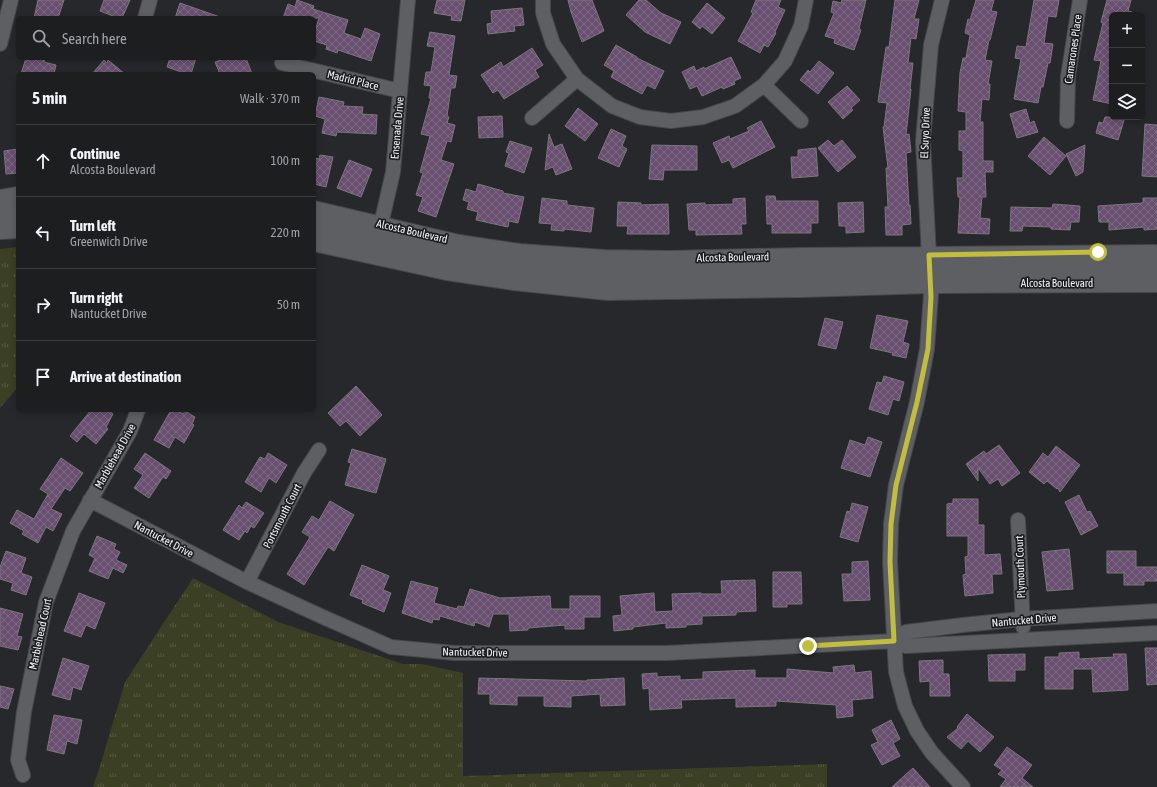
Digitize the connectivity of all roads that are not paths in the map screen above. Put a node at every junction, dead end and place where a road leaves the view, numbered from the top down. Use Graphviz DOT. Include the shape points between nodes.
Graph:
graph roads {
  1 [pos="11,0"];
  2 [pos="150,0"];
  3 [pos="408,0"];
  4 [pos="543,0"];
  5 [pos="806,0"];
  6 [pos="942,0"];
  7 [pos="1080,0"];
  8 [pos="146,16"];
  9 [pos="0,44"];
  10 [pos="282,63"];
  11 [pos="577,79"];
  12 [pos="764,85"];
  13 [pos="400,91"];
  14 [pos="532,118"];
  15 [pos="800,121"];
  16 [pos="1067,121"];
  17 [pos="16,194"];
  18 [pos="0,197"];
  19 [pos="316,209"];
  20 [pos="16,210"];
  21 [pos="0,213"];
  22 [pos="316,224"];
  23 [pos="0,228"];
  24 [pos="16,228"];
  25 [pos="377,239"];
  26 [pos="316,241"];
  27 [pos="1157,254"];
  28 [pos="1157,266"];
  29 [pos="930,268"];
  30 [pos="1157,282"];
  31 [pos="137,412"];
  32 [pos="319,450"];
  33 [pos="90,500"];
  34 [pos="1018,520"];
  35 [pos="247,582"];
  36 [pos="1157,611"];
  37 [pos="1108,614"];
  38 [pos="1022,619"];
  39 [pos="1157,633"];
  40 [pos="1108,635"];
  41 [pos="1024,639"];
  42 [pos="894,641"];
  43 [pos="23,775"];
  44 [pos="963,787"];
  1 -- 9 [label="street"];
  2 -- 8 [label="street"];
  3 -- 13 [label="street, Ensenada Drive"];
  4 -- 11 [label="street" via="543,13 553,44"];
  5 -- 12 [label="street" via="801,26 785,61"];
  6 -- 29 [label="street, El Suyo Drive" via="931,45 923,142"];
  7 -- 16 [label="street, Camarones Place" via="1068,76"];
  10 -- 13 [label="street, Madrid Place"];
  11 -- 12 [label="street" via="612,106 640,116 672,121 704,117 735,106"];
  11 -- 14 [label="street"];
  12 -- 15 [label="street"];
  13 -- 25 [label="street, Ensenada Drive" via="393,172"];
  17 -- 18 [label="street"];
  19 -- 25 [label="street, Alcosta Boulevard"];
  20 -- 21 [label="main road"];
  22 -- 25 [label="main road, Alcosta Boulevard"];
  23 -- 24 [label="main road"];
  25 -- 26 [label="main road, Alcosta Boulevard"];
  25 -- 29 [label="main road, Alcosta Boulevard" via="458,256 531,266 605,272"];
  27 -- 29 [label="street, Alcosta Boulevard" via="1154,252"];
  28 -- 29 [label="main road, Alcosta Boulevard"];
  29 -- 30 [label="main road, Alcosta Boulevard"];
  29 -- 42 [label="street, El Suyo Drive" via="928,349 896,485 891,524"];
  31 -- 33 [label="street, Marblehead Drive" via="130,431"];
  32 -- 35 [label="street, Portsmouth Court" via="304,473"];
  33 -- 35 [label="street, Nantucket Drive"];
  33 -- 43 [label="street, Marblehead Court" via="73,531 46,602 24,712 18,760"];
  34 -- 38 [label="street, Plymouth Court"];
  35 -- 42 [label="street, Nantucket Drive" via="392,647 455,653 667,653"];
  36 -- 37 [label="street, Nantucket Drive"];
  37 -- 38 [label="street, Nantucket Drive"];
  37 -- 40 [label="street"];
  38 -- 41 [label="street, Plymouth Court"];
  38 -- 42 [label="street, Nantucket Drive" via="906,632"];
  39 -- 40 [label="street, Nantucket Drive"];
  40 -- 41 [label="street, Nantucket Drive"];
  41 -- 42 [label="street, Nantucket Drive" via="906,646"];
  42 -- 44 [label="street, El Suyo Drive" via="896,672 905,706 917,731 932,753"];
}
